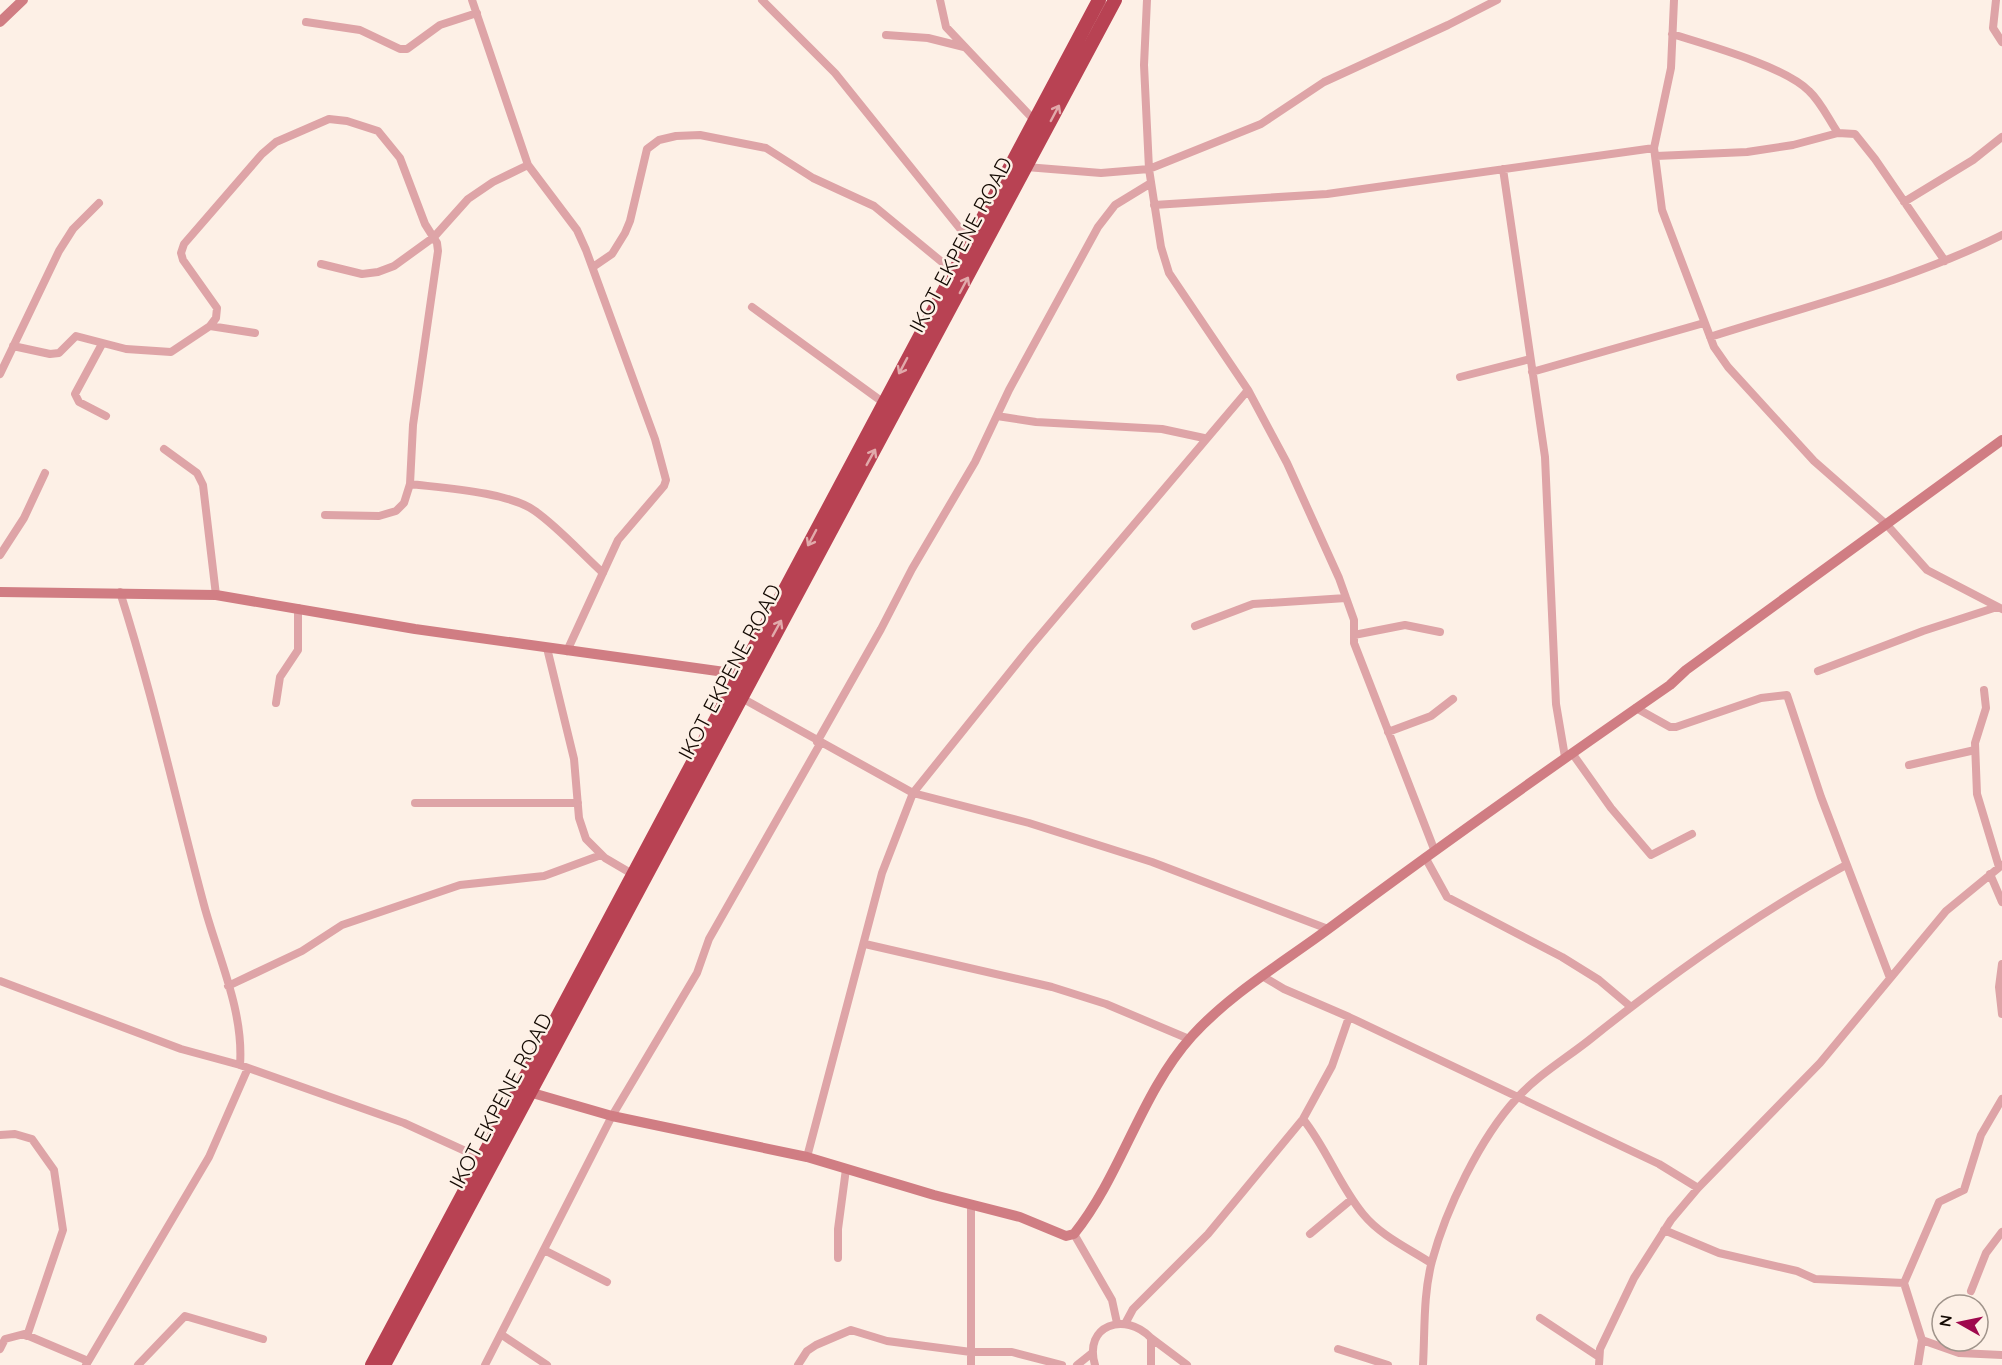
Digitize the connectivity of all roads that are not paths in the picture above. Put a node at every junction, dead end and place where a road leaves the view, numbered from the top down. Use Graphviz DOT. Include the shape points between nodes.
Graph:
graph roads {
  1 [pos="24,0"];
  2 [pos="472,0"];
  3 [pos="762,0"];
  4 [pos="940,0"];
  5 [pos="1099,0"];
  6 [pos="1115,0"];
  7 [pos="1147,0"];
  8 [pos="1497,0"];
  9 [pos="1674,0"];
  10 [pos="1996,0"];
  11 [pos="477,13"];
  12 [pos="0,22"];
  13 [pos="306,22"];
  14 [pos="1672,34"];
  15 [pos="886,36"];
  16 [pos="2002,42"];
  17 [pos="965,47"];
  18 [pos="1035,121"];
  19 [pos="1838,133"];
  20 [pos="2002,137"];
  21 [pos="1655,152"];
  22 [pos="528,165"];
  23 [pos="1026,167"];
  24 [pos="1149,169"];
  25 [pos="1503,169"];
  26 [pos="1151,183"];
  27 [pos="1905,202"];
  28 [pos="99,203"];
  29 [pos="1154,205"];
  30 [pos="2002,235"];
  31 [pos="434,237"];
  32 [pos="970,241"];
  33 [pos="1945,261"];
  34 [pos="321,264"];
  35 [pos="593,267"];
  36 [pos="954,272"];
  37 [pos="752,307"];
  38 [pos="1704,323"];
  39 [pos="210,326"];
  40 [pos="255,333"];
  41 [pos="1710,337"];
  42 [pos="102,344"];
  43 [pos="13,346"];
  44 [pos="1530,359"];
  45 [pos="1532,372"];
  46 [pos="0,374"];
  47 [pos="1460,377"];
  48 [pos="1248,390"];
  49 [pos="884,403"];
  50 [pos="106,416"];
  51 [pos="997,416"];
  52 [pos="1204,438"];
  53 [pos="2002,440"];
  54 [pos="164,449"];
  55 [pos="45,473"];
  56 [pos="410,484"];
  57 [pos="325,515"];
  58 [pos="1887,525"];
  59 [pos="0,555"];
  60 [pos="603,573"];
  61 [pos="0,592"];
  62 [pos="120,592"];
  63 [pos="216,595"];
  64 [pos="1346,598"];
  65 [pos="298,608"];
  66 [pos="2000,608"];
  67 [pos="1195,626"];
  68 [pos="1440,632"];
  69 [pos="1354,635"];
  70 [pos="547,648"];
  71 [pos="567,651"];
  72 [pos="1818,671"];
  73 [pos="739,674"];
  74 [pos="1984,690"];
  75 [pos="740,697"];
  76 [pos="1453,699"];
  77 [pos="276,703"];
  78 [pos="1636,708"];
  79 [pos="1388,732"];
  80 [pos="818,743"];
  81 [pos="1975,750"];
  82 [pos="1569,755"];
  83 [pos="1909,765"];
  84 [pos="913,793"];
  85 [pos="415,803"];
  86 [pos="578,803"];
  87 [pos="1692,834"];
  88 [pos="1434,849"];
  89 [pos="601,855"];
  90 [pos="1425,857"];
  91 [pos="1846,865"];
  92 [pos="2001,866"];
  93 [pos="1990,874"];
  94 [pos="638,878"];
  95 [pos="2002,902"];
  96 [pos="1328,929"];
  97 [pos="865,944"];
  98 [pos="2002,964"];
  99 [pos="1264,977"];
  100 [pos="1890,978"];
  101 [pos="0,981"];
  102 [pos="228,986"];
  103 [pos="1630,1007"];
  104 [pos="2002,1014"];
  105 [pos="1349,1017"];
  106 [pos="1189,1039"];
  107 [pos="244,1066"];
  108 [pos="529,1092"];
  109 [pos="1518,1098"];
  110 [pos="2002,1099"];
  111 [pos="612,1116"];
  112 [pos="1303,1119"];
  113 [pos="0,1135"];
  114 [pos="807,1157"];
  115 [pos="488,1161"];
  116 [pos="846,1169"];
  117 [pos="1698,1188"];
  118 [pos="1352,1199"];
  119 [pos="972,1204"];
  120 [pos="1664,1230"];
  121 [pos="2002,1232"];
  122 [pos="1074,1234"];
  123 [pos="1310,1234"];
  124 [pos="544,1250"];
  125 [pos="838,1258"];
  126 [pos="1431,1263"];
  127 [pos="607,1282"];
  128 [pos="1905,1283"];
  129 [pos="1971,1291"];
  130 [pos="1540,1318"];
  131 [pos="1126,1322"];
  132 [pos="1117,1323"];
  133 [pos="502,1335"];
  134 [pos="27,1336"];
  135 [pos="1151,1338"];
  136 [pos="263,1339"];
  137 [pos="1922,1340"];
  138 [pos="0,1348"];
  139 [pos="1338,1348"];
  140 [pos="971,1352"];
  141 [pos="1092,1353"];
  142 [pos="2002,1354"];
  143 [pos="1599,1361"];
  144 [pos="87,1363"];
  145 [pos="138,1365"];
  146 [pos="372,1365"];
  147 [pos="384,1365"];
  148 [pos="485,1365"];
  149 [pos="547,1365"];
  150 [pos="798,1365"];
  151 [pos="971,1365"];
  152 [pos="1062,1365"];
  153 [pos="1077,1365"];
  154 [pos="1095,1365"];
  155 [pos="1151,1365"];
  156 [pos="1186,1365"];
  157 [pos="1388,1365"];
  158 [pos="1422,1365"];
  159 [pos="1918,1365"];
  1 -- 12 [label="street"];
  2 -- 11 [label="street"];
  3 -- 32 [label="street" via="835,73"];
  4 -- 17 [label="street" via="946,27"];
  5 -- 18 [label="highway, IKOT EKPENE ROAD"];
  23 -- 6 [label="highway, IKOT EKPENE ROAD, one-way"];
  7 -- 24 [label="street" via="1144,65"];
  8 -- 24 [label="street" via="1324,82 1261,124"];
  9 -- 14 [label="street"];
  10 -- 16 [label="street" via="1993,28"];
  11 -- 13 [label="street" via="440,25 407,49 360,30"];
  11 -- 22 [label="street"];
  14 -- 19 [label="street" via="1742,57 1796,82 1813,95"];
  14 -- 21 [label="street" via="1671,68"];
  15 -- 17 [label="street" via="920,37"];
  17 -- 18 [label="street"];
  18 -- 32 [label="highway, IKOT EKPENE ROAD"];
  19 -- 21 [label="street" via="1747,152"];
  19 -- 27 [label="street" via="1857,136"];
  20 -- 27 [label="street"];
  21 -- 25 [label="street"];
  21 -- 38 [label="street" via="1662,210"];
  22 -- 31 [label="street" via="468,199"];
  22 -- 35 [label="street" via="577,230"];
  23 -- 24 [label="street" via="1101,173"];
  75 -- 23 [label="highway, IKOT EKPENE ROAD, one-way"];
  24 -- 26 [label="street"];
  25 -- 29 [label="street" via="1327,194"];
  25 -- 44 [label="street"];
  26 -- 29 [label="street"];
  26 -- 51 [label="street" via="1115,204 1098,227"];
  27 -- 33 [label="street"];
  28 -- 43 [label="street" via="73,229 59,251"];
  29 -- 48 [label="street" via="1161,247 1174,284"];
  30 -- 33 [label="street"];
  31 -- 34 [label="street" via="394,266 378,272 362,274"];
  31 -- 39 [label="street" via="425,224 400,158 378,131 347,120 329,119 302,129 262,153 182,248 183,260 217,308"];
  31 -- 56 [label="street" via="438,250 413,424"];
  32 -- 36 [label="highway, IKOT EKPENE ROAD"];
  33 -- 41 [label="street"];
  35 -- 36 [label="street" via="612,254 625,233 647,149 676,135 700,135 766,148 813,178 874,206"];
  35 -- 60 [label="street" via="666,480 618,540"];
  36 -- 49 [label="highway, IKOT EKPENE ROAD, one-way"];
  37 -- 49 [label="street"];
  38 -- 41 [label="street"];
  38 -- 45 [label="street"];
  39 -- 40 [label="street"];
  39 -- 42 [label="street" via="171,352"];
  41 -- 58 [label="street" via="1720,358 1814,461"];
  42 -- 43 [label="street" via="76,336 65,350 50,354"];
  42 -- 50 [label="street" via="75,394 79,402"];
  43 -- 46 [label="street"];
  44 -- 45 [label="street"];
  44 -- 47 [label="street"];
  45 -- 82 [label="street" via="1545,457 1556,704"];
  48 -- 52 [label="street"];
  48 -- 64 [label="street" via="1303,495"];
  49 -- 73 [label="highway, IKOT EKPENE ROAD, one-way"];
  51 -- 52 [label="street" via="1036,422 1140,426"];
  51 -- 80 [label="street"];
  52 -- 84 [label="street"];
  53 -- 58 [label="street"];
  54 -- 63 [label="street" via="197,473 203,485"];
  55 -- 59 [label="street" via="24,518"];
  56 -- 57 [label="street" via="404,503 386,515"];
  56 -- 60 [label="street" via="515,501 534,510"];
  58 -- 66 [label="street" via="1927,570"];
  58 -- 78 [label="street"];
  60 -- 71 [label="street"];
  61 -- 62 [label="street"];
  62 -- 63 [label="street"];
  62 -- 102 [label="street" via="145,668 168,769"];
  63 -- 65 [label="street"];
  64 -- 67 [label="street" via="1253,604"];
  64 -- 69 [label="street" via="1354,620"];
  65 -- 70 [label="street"];
  65 -- 77 [label="street" via="298,650 280,677"];
  66 -- 72 [label="street" via="1923,631"];
  68 -- 69 [label="street" via="1404,625"];
  69 -- 79 [label="street"];
  70 -- 71 [label="street"];
  70 -- 86 [label="street" via="574,759"];
  71 -- 73 [label="street"];
  73 -- 94 [label="highway, IKOT EKPENE ROAD"];
  74 -- 81 [label="street" via="1986,708"];
  75 -- 80 [label="street"];
  75 -- 94 [label="highway, IKOT EKPENE ROAD"];
  76 -- 79 [label="street" via="1431,716"];
  78 -- 82 [label="street"];
  78 -- 91 [label="street" via="1676,727 1761,698 1787,695"];
  79 -- 88 [label="street"];
  80 -- 84 [label="street"];
  80 -- 111 [label="street" via="709,939 697,973"];
  81 -- 83 [label="street"];
  81 -- 92 [label="street" via="1977,794"];
  82 -- 87 [label="street" via="1651,855"];
  82 -- 88 [label="street"];
  84 -- 96 [label="street" via="1029,823 1152,862"];
  84 -- 97 [label="street" via="882,873"];
  85 -- 86 [label="street"];
  86 -- 89 [label="street" via="586,839"];
  88 -- 90 [label="street"];
  89 -- 94 [label="street"];
  89 -- 102 [label="street" via="544,876 460,885 385,910 331,930 302,951"];
  90 -- 96 [label="street"];
  90 -- 103 [label="street" via="1447,897 1562,957 1599,980"];
  91 -- 100 [label="street"];
  91 -- 103 [label="street" via="1777,904"];
  92 -- 93 [label="street"];
  93 -- 95 [label="street"];
  93 -- 100 [label="street" via="1946,911"];
  94 -- 108 [label="highway, IKOT EKPENE ROAD"];
  94 -- 115 [label="highway, IKOT EKPENE ROAD"];
  96 -- 99 [label="street"];
  97 -- 106 [label="street" via="1052,987 1106,1004"];
  97 -- 114 [label="street"];
  98 -- 104 [label="street"];
  99 -- 105 [label="street"];
  99 -- 106 [label="street" via="1226,1004"];
  100 -- 117 [label="street" via="1820,1063"];
  101 -- 107 [label="street" via="182,1049"];
  102 -- 107 [label="street"];
  103 -- 109 [label="street"];
  105 -- 109 [label="street"];
  105 -- 112 [label="street" via="1332,1066"];
  106 -- 122 [label="street" via="1165,1074 1106,1187"];
  107 -- 115 [label="street" via="404,1122"];
  107 -- 144 [label="street" via="209,1156"];
  108 -- 111 [label="street"];
  108 -- 115 [label="highway, IKOT EKPENE ROAD"];
  109 -- 117 [label="street" via="1659,1164"];
  109 -- 126 [label="street" via="1471,1169"];
  110 -- 128 [label="street" via="1982,1135 1964,1190 1939,1202"];
  111 -- 114 [label="street"];
  111 -- 124 [label="street"];
  112 -- 118 [label="street" via="1320,1140"];
  112 -- 131 [label="street" via="1208,1234 1133,1309"];
  113 -- 134 [label="street" via="32,1139 54,1170 63,1217 63,1230"];
  114 -- 116 [label="street"];
  115 -- 146 [label="highway, IKOT EKPENE ROAD"];
  115 -- 147 [label="highway, IKOT EKPENE ROAD"];
  116 -- 119 [label="street"];
  116 -- 125 [label="street"];
  117 -- 120 [label="street"];
  118 -- 123 [label="street"];
  118 -- 126 [label="street" via="1382,1232"];
  119 -- 122 [label="street" via="1020,1217 1066,1236"];
  119 -- 140 [label="street"];
  120 -- 128 [label="street" via="1719,1253 1797,1271 1815,1279"];
  120 -- 143 [label="street" via="1634,1278 1600,1349"];
  121 -- 129 [label="street" via="1986,1253"];
  122 -- 132 [label="street" via="1112,1300"];
  124 -- 127 [label="street"];
  124 -- 133 [label="street"];
  126 -- 158 [label="street"];
  128 -- 137 [label="street"];
  130 -- 143 [label="street"];
  131 -- 132 [label="street"];
  131 -- 135 [label="street"];
  132 -- 141 [label="street" via="1097,1337"];
  133 -- 148 [label="street"];
  133 -- 149 [label="street"];
  134 -- 138 [label="street" via="5,1339"];
  134 -- 144 [label="street"];
  135 -- 155 [label="street"];
  135 -- 156 [label="street"];
  136 -- 145 [label="street" via="185,1316"];
  137 -- 142 [label="street" via="1959,1353"];
  137 -- 159 [label="street"];
  139 -- 157 [label="street"];
  140 -- 150 [label="street" via="887,1341 846,1330 807,1351"];
  140 -- 151 [label="street"];
  140 -- 152 [label="street" via="1012,1352"];
  141 -- 153 [label="street"];
  141 -- 154 [label="street"];
}
